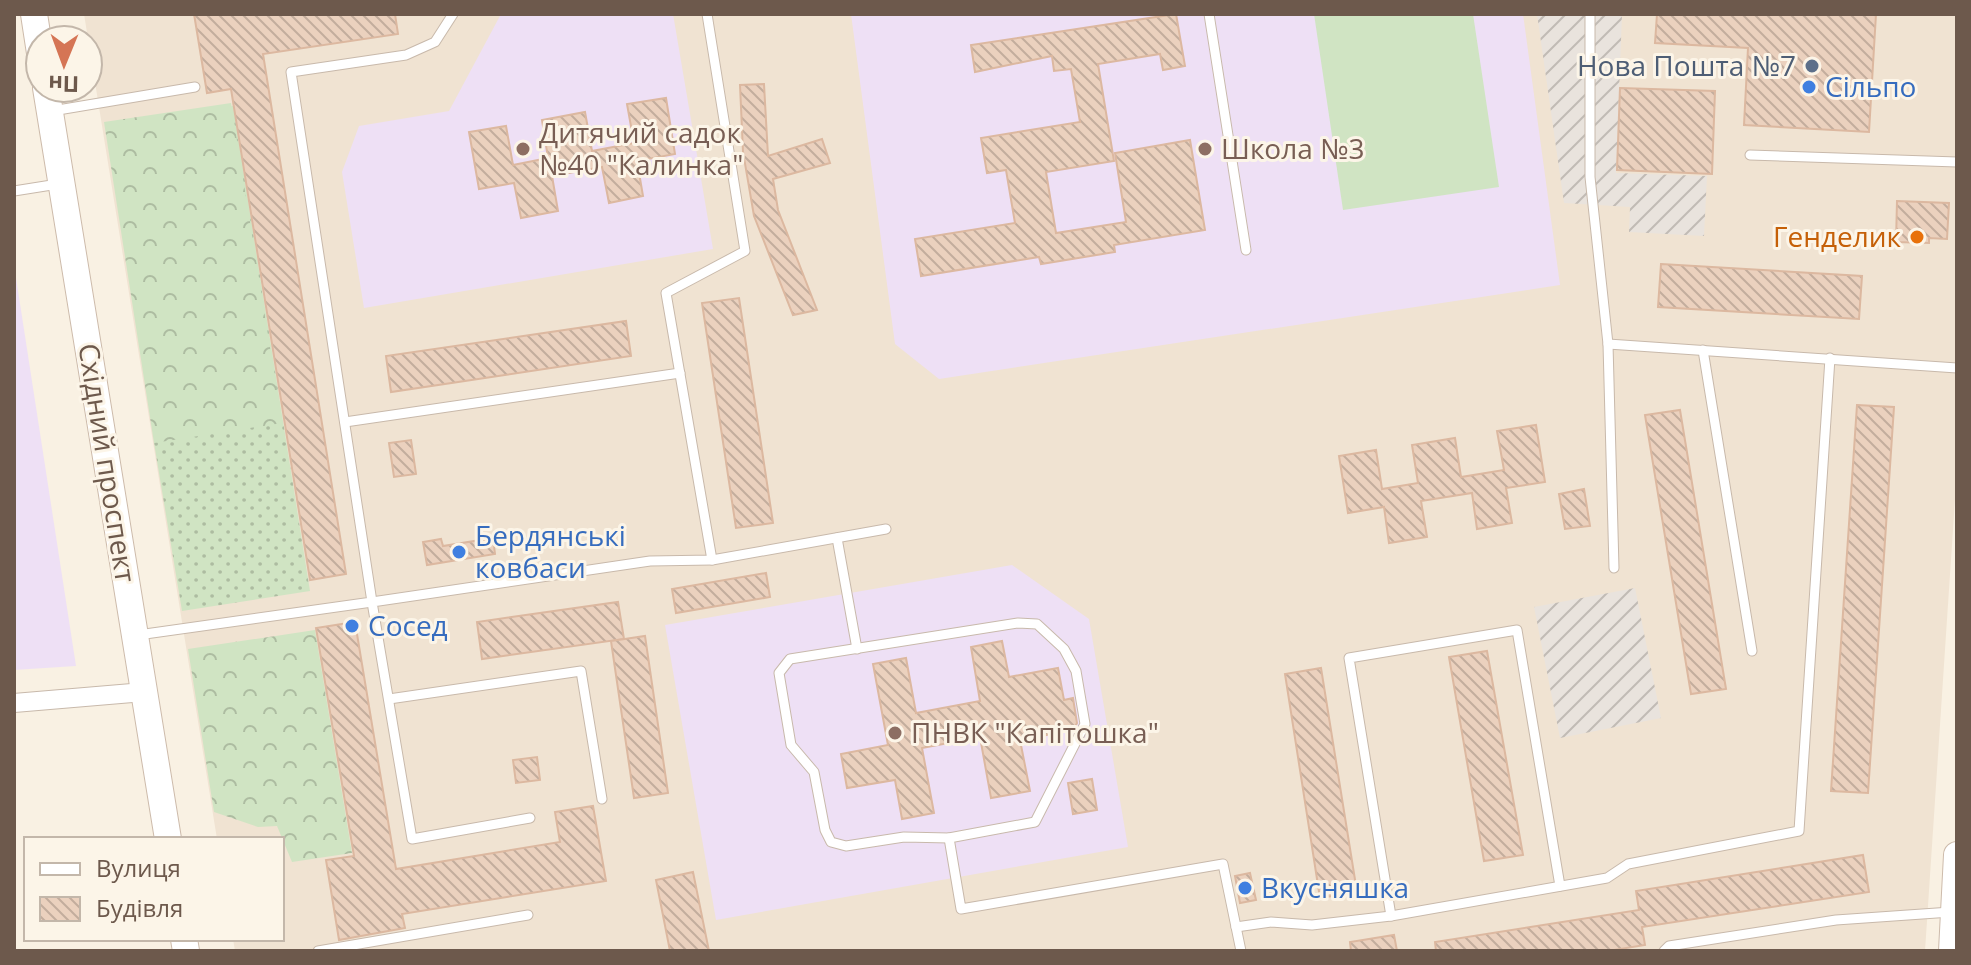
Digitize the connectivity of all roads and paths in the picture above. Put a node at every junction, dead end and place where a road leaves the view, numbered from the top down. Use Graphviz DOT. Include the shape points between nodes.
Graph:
graph roads {
  1 [pos="453,14"];
  2 [pos="707,14"];
  3 [pos="1209,14"];
  4 [pos="1590,14"];
  5 [pos="195,87"];
  6 [pos="104,95"];
  7 [pos="49,104"];
  8 [pos="1750,155"];
  9 [pos="1957,162"];
  10 [pos="61,183"];
  11 [pos="14,191"];
  12 [pos="1246,250"];
  13 [pos="1608,344"];
  14 [pos="1703,350"];
  15 [pos="1830,358"];
  16 [pos="1957,368"];
  17 [pos="680,373"];
  18 [pos="345,422"];
  19 [pos="886,529"];
  20 [pos="837,538"];
  21 [pos="712,560"];
  22 [pos="1614,568"];
  23 [pos="372,602"];
  24 [pos="135,636"];
  25 [pos="857,649"];
  26 [pos="1752,651"];
  27 [pos="144,692"];
  28 [pos="389,699"];
  29 [pos="14,703"];
  30 [pos="602,799"];
  31 [pos="530,818"];
  32 [pos="168,837"];
  33 [pos="949,838"];
  34 [pos="1957,855"];
  35 [pos="1560,886"];
  36 [pos="1954,911"];
  37 [pos="528,915"];
  38 [pos="1391,916"];
  39 [pos="1236,927"];
  40 [pos="318,951"];
  41 [pos="1241,951"];
  42 [pos="1664,951"];
  43 [pos="1952,951"];
  1 -- 18 [label="lane" via="435,42 406,55 291,72"];
  2 -- 17 [label="lane" via="745,251 666,293"];
  3 -- 12 [label="lane"];
  4 -- 13 [label="lane" via="1590,177"];
  5 -- 6 [label="lane"];
  7 -- 10 [label="main road, Східний проспект"];
  8 -- 9 [label="lane"];
  10 -- 11 [label="lane"];
  10 -- 24 [label="main road, Східний проспект"];
  13 -- 14 [label="lane"];
  13 -- 22 [label="lane"];
  14 -- 15 [label="lane"];
  14 -- 26 [label="lane"];
  15 -- 16 [label="lane"];
  15 -- 35 [label="lane" via="1799,831 1628,864 1607,878"];
  17 -- 18 [label="lane"];
  17 -- 21 [label="lane"];
  18 -- 23 [label="lane"];
  19 -- 20 [label="lane"];
  20 -- 21 [label="lane"];
  20 -- 25 [label="lane"];
  21 -- 23 [label="lane" via="650,561"];
  23 -- 24 [label="lane"];
  23 -- 28 [label="lane"];
  24 -- 27 [label="main road, Східний проспект"];
  25 -- 33 [label="lane" via="790,659 779,673 791,745 814,772 825,830 831,842 846,846 904,837"];
  25 -- 33 [label="lane" via="1037,624 1052,635 1076,671 1085,724 1035,822"];
  27 -- 29 [label="street"];
  27 -- 32 [label="main road, Східний проспект"];
  28 -- 30 [label="lane" via="581,671"];
  28 -- 31 [label="lane" via="412,839"];
  33 -- 39 [label="lane" via="961,909 1223,864"];
  34 -- 36 [label="main road"];
  35 -- 38 [label="lane"];
  35 -- 38 [label="lane" via="1517,630 1349,658"];
  36 -- 42 [label="lane" via="1836,920 1669,946"];
  36 -- 43 [label="main road"];
  37 -- 40 [label="lane"];
  38 -- 39 [label="lane"];
  39 -- 41 [label="lane"];
}
